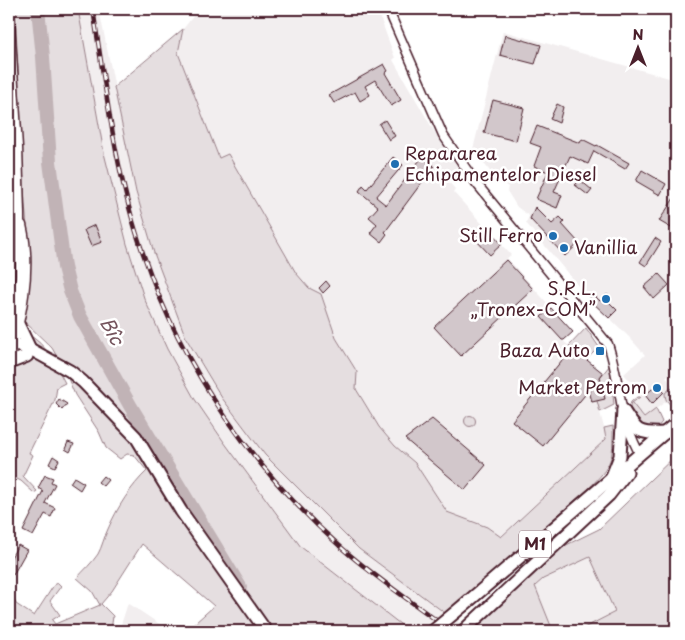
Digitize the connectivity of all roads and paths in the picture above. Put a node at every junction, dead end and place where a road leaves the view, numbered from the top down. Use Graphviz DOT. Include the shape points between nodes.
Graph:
graph roads {
  1 [pos="9,9"];
  2 [pos="388,9"];
  3 [pos="20,214"];
  4 [pos="18,324"];
  5 [pos="10,351"];
  6 [pos="28,353"];
  7 [pos="623,410"];
  8 [pos="676,423"];
  9 [pos="665,433"];
  10 [pos="640,455"];
  11 [pos="610,480"];
  12 [pos="266,631"];
  13 [pos="433,631"];
  14 [pos="463,631"];
  1 -- 3 [label="street"];
  2 -- 7 [label="street" via="443,135 476,183 608,344"];
  3 -- 4 [label="street" via="25,236 26,278"];
  3 -- 5 [label="street" via="20,276"];
  4 -- 5 [label="street"];
  4 -- 6 [label="highway"];
  5 -- 6 [label="highway"];
  5 -- 6 [label="highway"];
  6 -- 12 [label="highway" via="66,369 83,382 136,437 181,511"];
  7 -- 9 [label="highway" via="639,431"];
  7 -- 10 [label="street"];
  7 -- 11 [label="highway" via="620,456"];
  8 -- 9 [label="highway, M1"];
  9 -- 10 [label="highway, M1"];
  10 -- 11 [label="highway, M1"];
  10 -- 14 [label="highway, M1" via="609,495"];
  11 -- 13 [label="highway, M1, bridge"];
}
